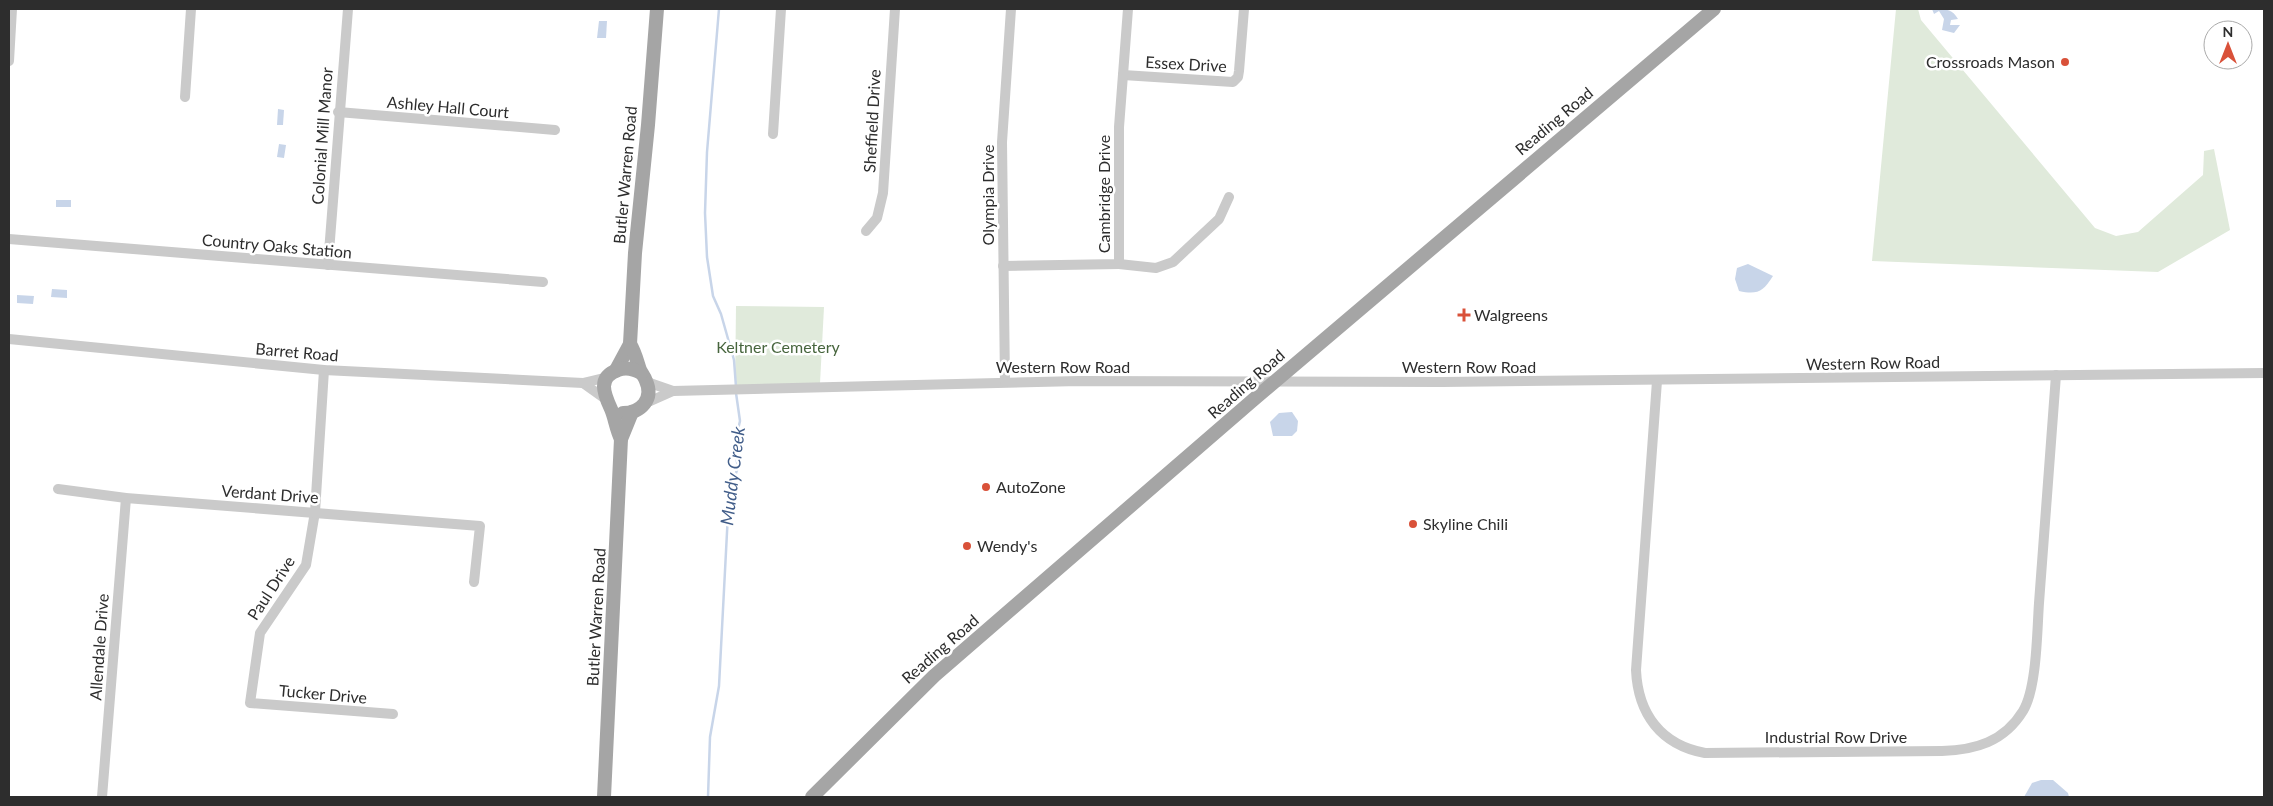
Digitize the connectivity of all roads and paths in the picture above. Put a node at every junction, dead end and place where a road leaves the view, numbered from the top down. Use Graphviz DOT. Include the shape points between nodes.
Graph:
graph roads {
  1 [pos="12,9"];
  2 [pos="191,9"];
  3 [pos="348,9"];
  4 [pos="657,9"];
  5 [pos="781,9"];
  6 [pos="894,9"];
  7 [pos="1011,9"];
  8 [pos="1128,9"];
  9 [pos="1244,9"];
  10 [pos="1714,9"];
  11 [pos="9,61"];
  12 [pos="1123,75"];
  13 [pos="185,97"];
  14 [pos="338,112"];
  15 [pos="555,130"];
  16 [pos="773,134"];
  17 [pos="1229,197"];
  18 [pos="866,231"];
  19 [pos="9,239"];
  20 [pos="1119,264"];
  21 [pos="328,265"];
  22 [pos="1003,266"];
  23 [pos="543,282"];
  24 [pos="9,339"];
  25 [pos="630,344"];
  26 [pos="324,370"];
  27 [pos="612,373"];
  28 [pos="2264,373"];
  29 [pos="2056,375"];
  30 [pos="644,378"];
  31 [pos="1276,381"];
  32 [pos="1657,381"];
  33 [pos="1004,382"];
  34 [pos="583,383"];
  35 [pos="673,391"];
  36 [pos="646,402"];
  37 [pos="608,403"];
  38 [pos="632,412"];
  39 [pos="621,439"];
  40 [pos="58,489"];
  41 [pos="126,498"];
  42 [pos="315,512"];
  43 [pos="474,582"];
  44 [pos="250,703"];
  45 [pos="393,714"];
  46 [pos="102,797"];
  47 [pos="604,797"];
  48 [pos="812,797"];
  1 -- 11 [label="street"];
  2 -- 13 [label="street"];
  3 -- 14 [label="street, Colonial Mill Manor"];
  4 -- 25 [label="main road, Butler Warren Road"];
  5 -- 16 [label="street"];
  6 -- 18 [label="street, Sheffield Drive" via="883,193 877,218"];
  7 -- 22 [label="street, Olympia Drive" via="1002,142"];
  8 -- 12 [label="street, Cambridge Drive"];
  9 -- 12 [label="street, Essex Drive" via="1239,71 1233,82"];
  10 -- 31 [label="main road, Reading Road"];
  12 -- 20 [label="street, Cambridge Drive"];
  14 -- 15 [label="street, Ashley Hall Court"];
  14 -- 21 [label="street, Colonial Mill Manor"];
  17 -- 20 [label="street" via="1219,219 1173,262 1156,268"];
  19 -- 21 [label="street, Country Oaks Station"];
  20 -- 22 [label="street, Cambridge Drive"];
  21 -- 23 [label="street, Country Oaks Station"];
  22 -- 33 [label="street, Olympia Drive"];
  24 -- 26 [label="street, Barret Road"];
  25 -- 27 [label="main road, Butler Warren Road"];
  25 -- 30 [label="main road, Butler Warren Road"];
  26 -- 34 [label="street, Barret Road"];
  26 -- 42 [label="street, Paul Drive"];
  27 -- 30 [label="main road" via="627,368"];
  27 -- 34 [label="street, Barret Road"];
  27 -- 37 [label="main road, Butler Warren Road" via="603,387"];
  28 -- 29 [label="street, Western Row Road"];
  29 -- 32 [label="street, Western Row Road"];
  29 -- 32 [label="street, Industrial Row Drive" via="2036,651 2028,701 2011,727 1991,742 1973,748 1942,751 1705,752 1676,743 1657,727 1643,706 1636,670"];
  30 -- 35 [label="street, Western Row Road"];
  30 -- 36 [label="main road, Butler Warren Road" via="649,392"];
  31 -- 32 [label="street, Western Row Road"];
  31 -- 33 [label="street, Western Row Road"];
  31 -- 48 [label="main road, Reading Road" via="934,676"];
  33 -- 35 [label="street, Western Row Road"];
  34 -- 37 [label="street"];
  35 -- 36 [label="street, Western Row Road"];
  36 -- 38 [label="main road"];
  37 -- 38 [label="main road" via="622,413"];
  37 -- 39 [label="main road, Butler Warren Road"];
  38 -- 39 [label="main road, Butler Warren Road"];
  39 -- 47 [label="main road, Butler Warren Road"];
  40 -- 41 [label="street, Verdant Drive"];
  41 -- 42 [label="street, Verdant Drive"];
  41 -- 46 [label="street, Allendale Drive"];
  42 -- 43 [label="street, Verdant Drive" via="480,526"];
  42 -- 44 [label="street, Paul Drive" via="306,565 260,633"];
  44 -- 45 [label="street, Tucker Drive"];
}
